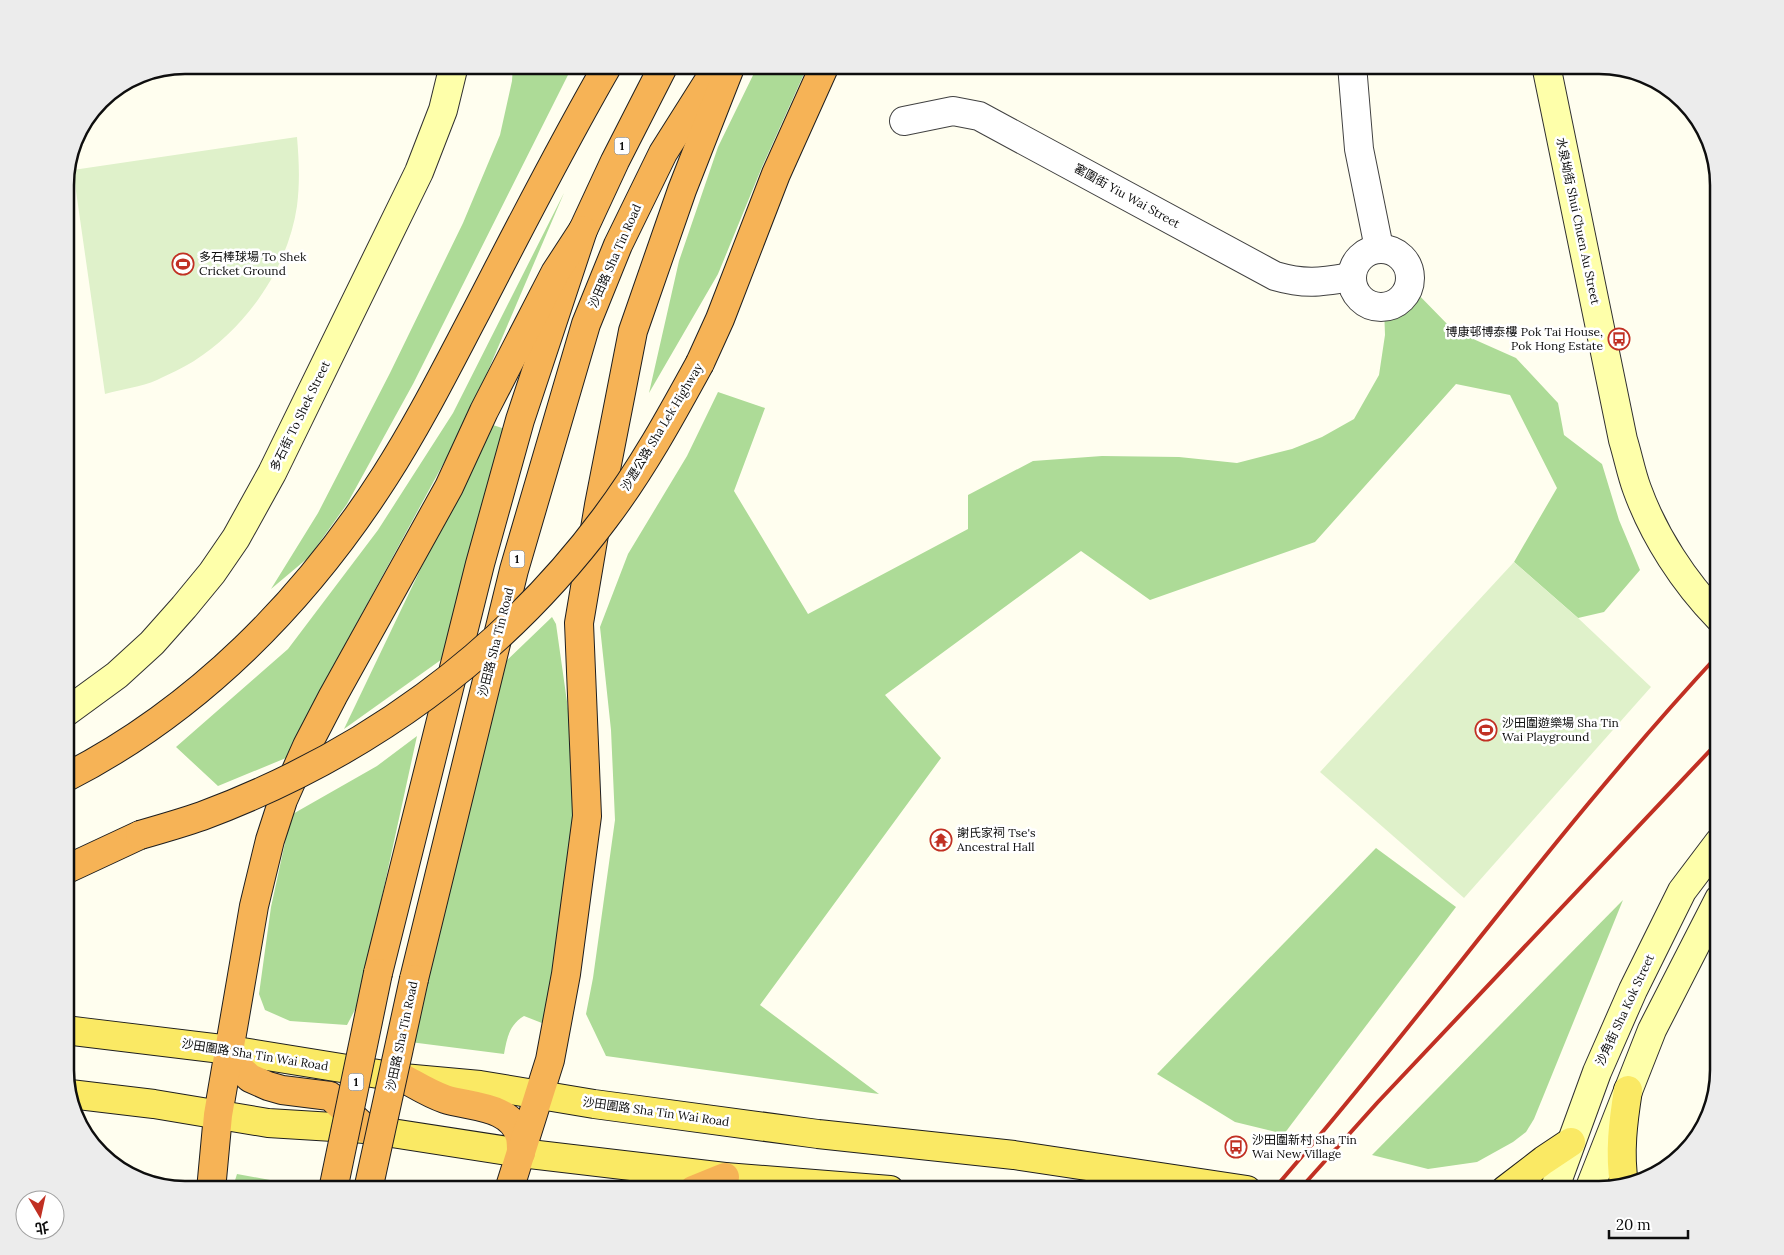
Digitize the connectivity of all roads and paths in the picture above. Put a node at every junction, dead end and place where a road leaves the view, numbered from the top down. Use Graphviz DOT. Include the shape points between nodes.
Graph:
graph roads {
  1 [pos="452,74"];
  2 [pos="603,74"];
  3 [pos="659,74"];
  4 [pos="713,74"];
  5 [pos="728,74"];
  6 [pos="821,74"];
  7 [pos="1353,74"];
  8 [pos="1548,74"];
  9 [pos="904,121"];
  10 [pos="583,230"];
  11 [pos="1379,248"];
  12 [pos="1351,277"];
  13 [pos="1710,599"];
  14 [pos="74,706"];
  15 [pos="74,773"];
  16 [pos="140,835"];
  17 [pos="74,852"];
  18 [pos="1710,854"];
  19 [pos="74,866"];
  20 [pos="1710,917"];
  21 [pos="74,1031"];
  22 [pos="230,1050"];
  23 [pos="403,1078"];
  24 [pos="1628,1090"];
  25 [pos="77,1095"];
  26 [pos="540,1096"];
  27 [pos="218,1114"];
  28 [pos="366,1129"];
  29 [pos="1572,1142"];
  30 [pos="522,1153"];
  31 [pos="725,1177"];
  32 [pos="1623,1178"];
  33 [pos="212,1181"];
  34 [pos="335,1181"];
  35 [pos="370,1181"];
  36 [pos="512,1181"];
  37 [pos="715,1181"];
  38 [pos="776,1181"];
  39 [pos="1186,1181"];
  40 [pos="1517,1181"];
  41 [pos="1557,1181"];
  42 [pos="1593,1181"];
  1 -- 14 [label="street, 多石街 To Shek Street" via="443,110 419,172 272,473 236,538 212,573 152,643 117,675"];
  2 -- 15 [label="highway" via="562,145 428,404 385,476 330,554 279,614 219,672 154,724"];
  3 -- 10 [label="highway, 1" via="614,160"];
  4 -- 35 [label="highway, 沙田路 Sha Tin Road / 1, bridge" via="663,153 618,245 586,324 514,570 414,979"];
  5 -- 26 [label="highway" via="682,190 633,331 599,505 578,623 588,816 566,974"];
  6 -- 16 [label="highway, 沙瀝公路 Sha Lek Highway, bridge" via="776,174 700,363 648,455 606,518 544,593 466,666 418,702 322,762 202,816"];
  7 -- 11 [label="street" via="1359,149"];
  8 -- 13 [label="street, 水泉坳街 Shui Chuen Au Street" via="1623,440 1637,488 1666,548 1685,577"];
  9 -- 12 [label="street, 窰圍街 Yiu Wai Street" via="953,111 979,116 1275,276 1301,283"];
  10 -- 22 [label="highway" via="554,273 449,487 332,696 283,800 254,906"];
  10 -- 34 [label="highway, 1, bridge" via="520,420 480,564 378,973"];
  11 -- 12 [label="street" via="1363,254"];
  11 -- 12 [label="street" via="1397,253 1408,267 1409,285 1400,300 1384,307 1365,302 1358,296"];
  16 -- 17 [label="highway, 沙瀝公路 Sha Lek Highway"];
  16 -- 19 [label="highway"];
  18 -- 29 [label="street, 沙角街 Sha Kok Street" via="1682,891 1633,990 1597,1072"];
  20 -- 24 [label="street" via="1652,1030"];
  21 -- 22 [label="main road, 沙田圍路 Sha Tin Wai Road"];
  22 -- 23 [label="main road, 沙田圍路 Sha Tin Wai Road"];
  22 -- 27 [label="highway"];
  22 -- 28 [label="highway" via="250,1078 275,1088 330,1096"];
  23 -- 26 [label="main road, 沙田圍路 Sha Tin Wai Road" via="480,1085"];
  23 -- 30 [label="highway" via="444,1098 496,1112 512,1122 520,1136"];
  24 -- 32 [label="main road" via="1622,1136"];
  24 -- 42 [label="street"];
  25 -- 27 [label="main road"];
  26 -- 30 [label="highway"];
  26 -- 39 [label="main road, 沙田圍路 Sha Tin Wai Road" via="818,1134 1014,1155"];
  27 -- 28 [label="main road" via="268,1123"];
  27 -- 33 [label="highway"];
  28 -- 30 [label="main road"];
  29 -- 40 [label="main road"];
  29 -- 41 [label="street, 沙角街 Sha Kok Street"];
  30 -- 31 [label="main road"];
  30 -- 36 [label="highway"];
  31 -- 37 [label="highway"];
  31 -- 38 [label="main road"];
}
